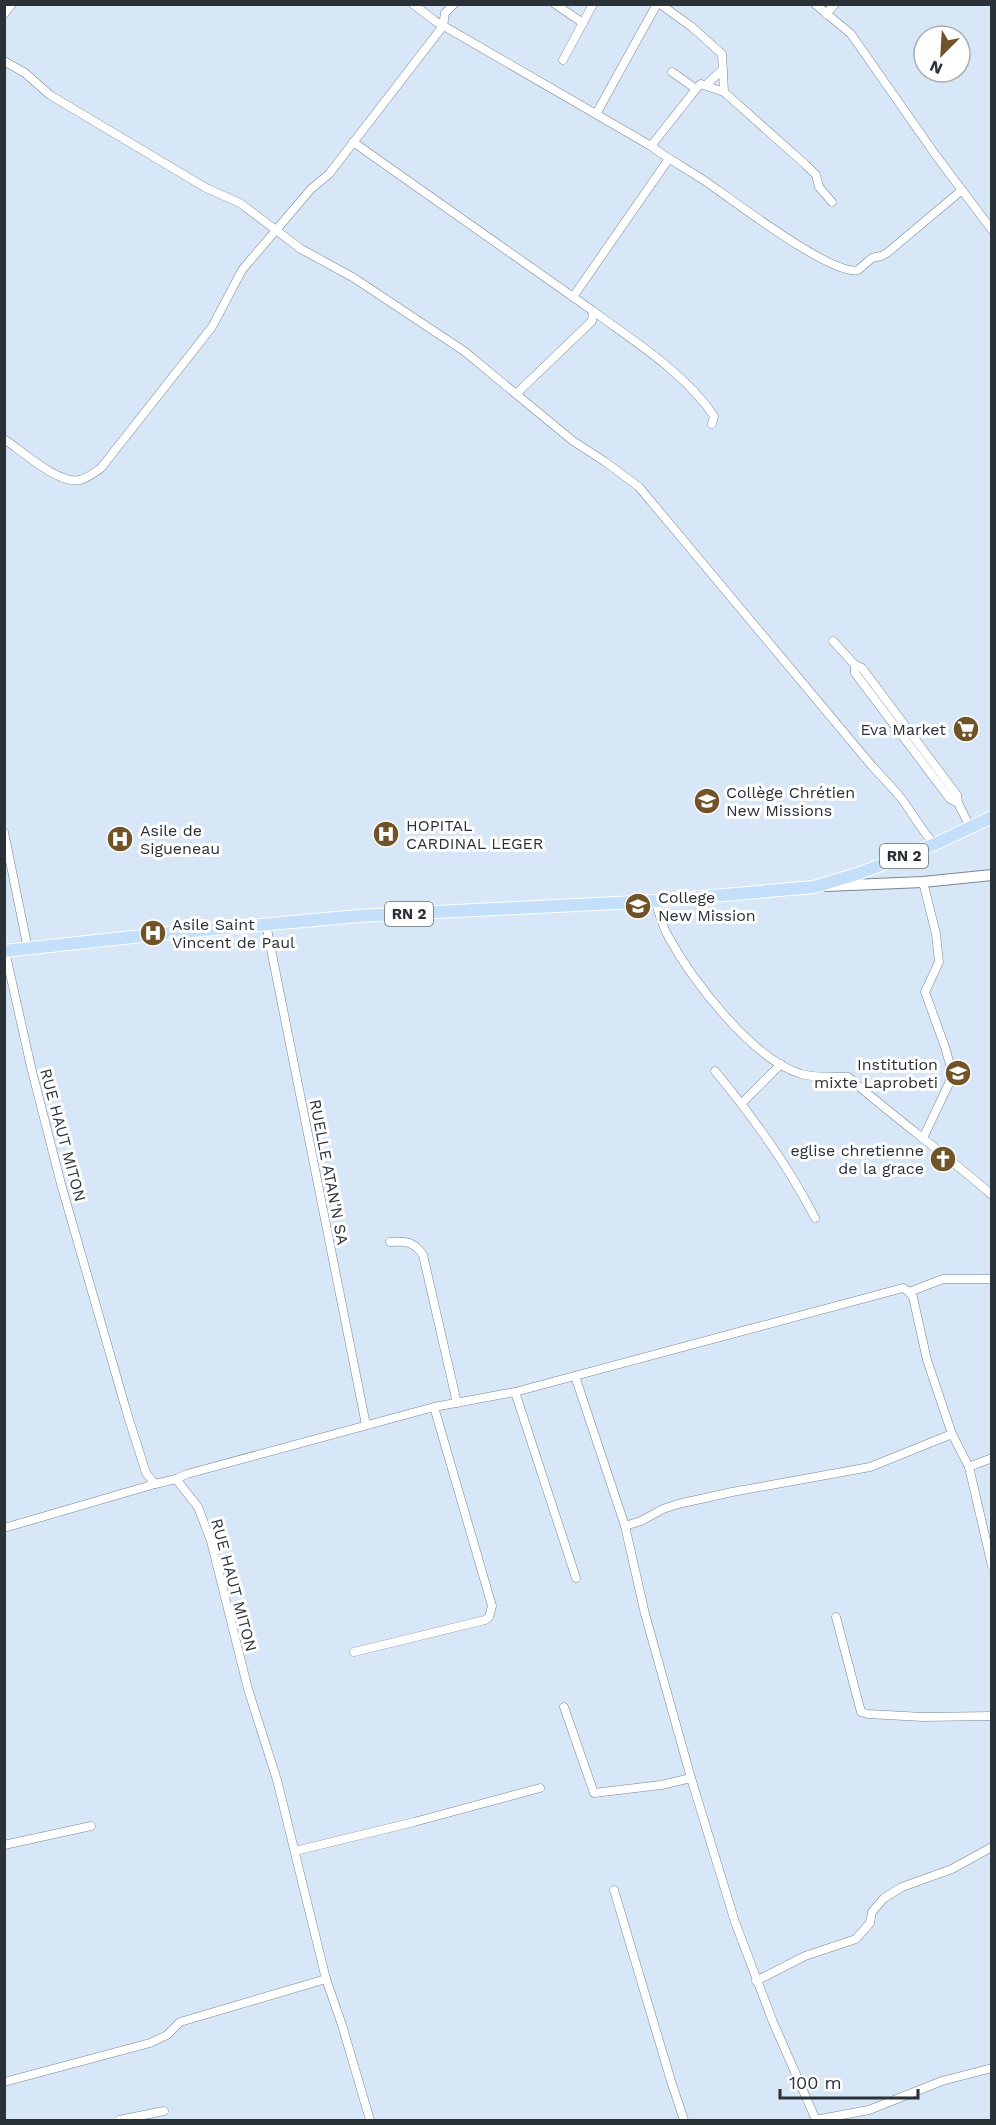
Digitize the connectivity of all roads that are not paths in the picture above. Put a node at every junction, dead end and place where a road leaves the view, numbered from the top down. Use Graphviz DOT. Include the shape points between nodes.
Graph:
graph roads {
  1 [pos="12,4"];
  2 [pos="413,4"];
  3 [pos="454,4"];
  4 [pos="555,4"];
  5 [pos="593,4"];
  6 [pos="659,4"];
  7 [pos="815,4"];
  8 [pos="835,4"];
  9 [pos="4,14"];
  10 [pos="826,14"];
  11 [pos="583,23"];
  12 [pos="443,26"];
  13 [pos="563,60"];
  14 [pos="4,61"];
  15 [pos="723,69"];
  16 [pos="672,72"];
  17 [pos="706,85"];
  18 [pos="696,89"];
  19 [pos="724,92"];
  20 [pos="596,114"];
  21 [pos="353,142"];
  22 [pos="651,146"];
  23 [pos="668,160"];
  24 [pos="962,190"];
  25 [pos="832,202"];
  26 [pos="276,230"];
  27 [pos="992,230"];
  28 [pos="573,297"];
  29 [pos="593,311"];
  30 [pos="516,394"];
  31 [pos="712,424"];
  32 [pos="4,439"];
  33 [pos="832,641"];
  34 [pos="992,817"];
  35 [pos="970,827"];
  36 [pos="4,832"];
  37 [pos="935,844"];
  38 [pos="992,875"];
  39 [pos="923,882"];
  40 [pos="814,887"];
  41 [pos="655,901"];
  42 [pos="266,924"];
  43 [pos="27,949"];
  44 [pos="5,951"];
  45 [pos="781,1064"];
  46 [pos="715,1071"];
  47 [pos="741,1103"];
  48 [pos="923,1138"];
  49 [pos="992,1195"];
  50 [pos="815,1218"];
  51 [pos="390,1242"];
  52 [pos="992,1279"];
  53 [pos="909,1292"];
  54 [pos="575,1376"];
  55 [pos="515,1392"];
  56 [pos="458,1403"];
  57 [pos="434,1407"];
  58 [pos="366,1425"];
  59 [pos="952,1434"];
  60 [pos="992,1458"];
  61 [pos="969,1467"];
  62 [pos="176,1479"];
  63 [pos="156,1484"];
  64 [pos="626,1526"];
  65 [pos="4,1528"];
  66 [pos="992,1566"];
  67 [pos="576,1578"];
  68 [pos="836,1617"];
  69 [pos="354,1652"];
  70 [pos="564,1707"];
  71 [pos="992,1716"];
  72 [pos="691,1778"];
  73 [pos="540,1788"];
  74 [pos="91,1826"];
  75 [pos="4,1845"];
  76 [pos="992,1847"];
  77 [pos="295,1851"];
  78 [pos="614,1890"];
  79 [pos="326,1979"];
  80 [pos="756,1981"];
  81 [pos="992,2068"];
  82 [pos="4,2082"];
  83 [pos="164,2111"];
  84 [pos="815,2120"];
  85 [pos="119,2121"];
  86 [pos="370,2121"];
  87 [pos="684,2121"];
  1 -- 9 [label="street"];
  2 -- 12 [label="street"];
  3 -- 12 [label="street" via="445,13"];
  4 -- 11 [label="street"];
  5 -- 11 [label="street"];
  6 -- 15 [label="street" via="723,54"];
  6 -- 20 [label="street"];
  7 -- 10 [label="street"];
  8 -- 10 [label="street"];
  10 -- 24 [label="street" via="850,34"];
  11 -- 13 [label="street"];
  12 -- 20 [label="street"];
  12 -- 21 [label="street"];
  14 -- 26 [label="street" via="50,95 206,188 240,203"];
  15 -- 17 [label="street"];
  15 -- 19 [label="street"];
  16 -- 18 [label="street"];
  17 -- 18 [label="street"];
  17 -- 19 [label="street"];
  18 -- 22 [label="street"];
  19 -- 25 [label="street" via="816,175 819,187"];
  20 -- 22 [label="street"];
  21 -- 26 [label="street" via="329,174"];
  21 -- 28 [label="street"];
  22 -- 23 [label="street"];
  23 -- 24 [label="street" via="779,233 854,272 872,258 887,253"];
  23 -- 28 [label="street"];
  24 -- 27 [label="street"];
  26 -- 30 [label="street" via="464,351"];
  26 -- 32 [label="street" via="242,270 212,327 101,468 71,481 57,476"];
  28 -- 29 [label="street"];
  29 -- 30 [label="street" via="592,321"];
  29 -- 31 [label="street" via="696,393 714,416"];
  30 -- 37 [label="street" via="573,441 639,487 891,786"];
  33 -- 35 [label="street" via="855,665 855,673 950,799 958,803"];
  34 -- 35 [label="main road, RN 2"];
  35 -- 37 [label="main road, RN 2"];
  36 -- 43 [label="street"];
  37 -- 40 [label="main road, RN 2"];
  38 -- 39 [label="main road"];
  39 -- 40 [label="main road"];
  39 -- 48 [label="street" via="939,962 925,992 953,1075"];
  40 -- 41 [label="main road, RN 2"];
  41 -- 42 [label="main road, RN 2"];
  41 -- 45 [label="street" via="667,934 702,989 746,1038"];
  42 -- 43 [label="main road, RN 2"];
  42 -- 58 [label="street, RUELLE ATAN'N SA"];
  43 -- 44 [label="main road, RN 2"];
  44 -- 63 [label="street, RUE HAUT MITON" via="61,1184 146,1473"];
  45 -- 47 [label="street"];
  45 -- 48 [label="street" via="799,1074 848,1077"];
  46 -- 47 [label="street"];
  47 -- 50 [label="street" via="800,1188"];
  48 -- 49 [label="street"];
  51 -- 56 [label="street" via="407,1241 423,1255"];
  52 -- 53 [label="street" via="943,1279"];
  53 -- 54 [label="street" via="892,1289"];
  53 -- 59 [label="street"];
  54 -- 55 [label="street"];
  54 -- 64 [label="street"];
  55 -- 56 [label="street"];
  55 -- 67 [label="street"];
  56 -- 57 [label="street"];
  57 -- 58 [label="street"];
  57 -- 69 [label="street" via="491,1611 485,1620"];
  58 -- 62 [label="street"];
  59 -- 61 [label="street"];
  59 -- 64 [label="street" via="870,1467 678,1504"];
  60 -- 61 [label="street"];
  61 -- 66 [label="street"];
  62 -- 63 [label="street"];
  62 -- 77 [label="street, RUE HAUT MITON" via="198,1507 211,1541"];
  63 -- 65 [label="street"];
  64 -- 72 [label="street" via="645,1614"];
  68 -- 71 [label="street" via="861,1712 923,1717"];
  70 -- 72 [label="street" via="594,1793"];
  72 -- 80 [label="street"];
  73 -- 77 [label="street"];
  74 -- 75 [label="street"];
  76 -- 80 [label="street" via="884,1898 856,1939 805,1956"];
  77 -- 79 [label="street, RUE HAUT MITON"];
  78 -- 87 [label="street"];
  79 -- 82 [label="street" via="180,2022 167,2035 150,2043"];
  79 -- 86 [label="street, RUE HAUT MITON"];
  80 -- 84 [label="street"];
  81 -- 84 [label="street" via="942,2081 868,2110"];
  83 -- 85 [label="street"];
}
